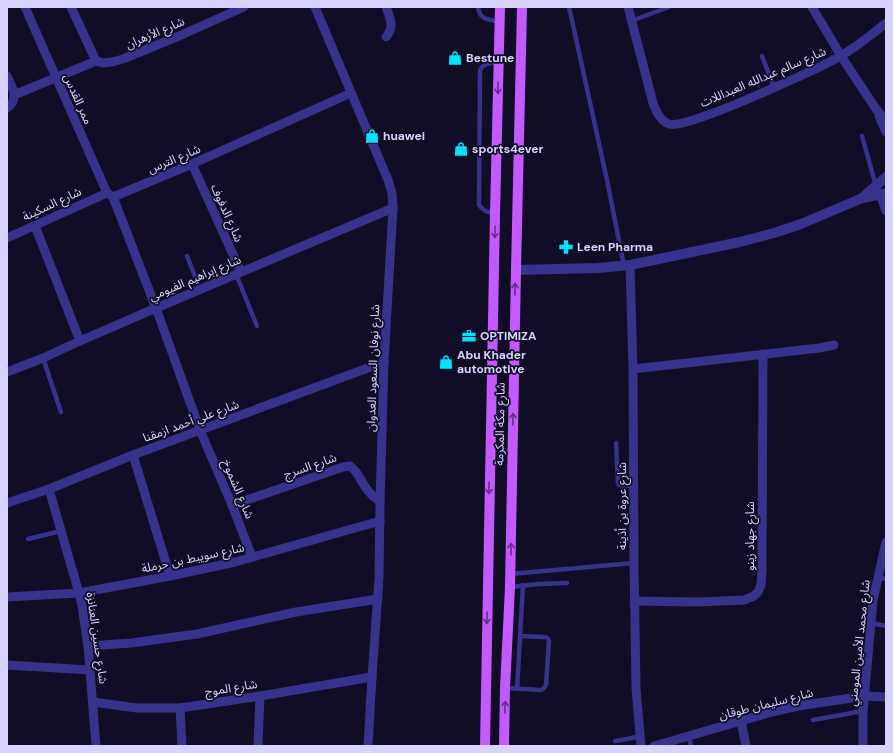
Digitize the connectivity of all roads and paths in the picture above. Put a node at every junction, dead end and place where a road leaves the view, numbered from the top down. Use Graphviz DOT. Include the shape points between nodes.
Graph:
graph roads {
  1 [pos="25,7"];
  2 [pos="71,7"];
  3 [pos="244,7"];
  4 [pos="315,7"];
  5 [pos="386,7"];
  6 [pos="478,7"];
  7 [pos="500,7"];
  8 [pos="522,7"];
  9 [pos="570,7"];
  10 [pos="628,7"];
  11 [pos="669,7"];
  12 [pos="812,7"];
  13 [pos="632,21"];
  14 [pos="500,22"];
  15 [pos="886,23"];
  16 [pos="386,37"];
  17 [pos="762,56"];
  18 [pos="841,56"];
  19 [pos="96,61"];
  20 [pos="499,61"];
  21 [pos="7,76"];
  22 [pos="56,78"];
  23 [pos="774,87"];
  24 [pos="351,93"];
  25 [pos="14,95"];
  26 [pos="7,108"];
  27 [pos="876,109"];
  28 [pos="886,121"];
  29 [pos="886,132"];
  30 [pos="862,136"];
  31 [pos="192,164"];
  32 [pos="886,178"];
  33 [pos="881,191"];
  34 [pos="110,195"];
  35 [pos="393,208"];
  36 [pos="886,211"];
  37 [pos="495,214"];
  38 [pos="35,226"];
  39 [pos="7,238"];
  40 [pos="187,256"];
  41 [pos="627,266"];
  42 [pos="516,270"];
  43 [pos="238,273"];
  44 [pos="200,289"];
  45 [pos="156,308"];
  46 [pos="257,326"];
  47 [pos="80,341"];
  48 [pos="834,345"];
  49 [pos="763,354"];
  50 [pos="43,358"];
  51 [pos="384,362"];
  52 [pos="633,369"];
  53 [pos="7,372"];
  54 [pos="61,412"];
  55 [pos="200,430"];
  56 [pos="616,443"];
  57 [pos="133,455"];
  58 [pos="633,485"];
  59 [pos="49,489"];
  60 [pos="7,502"];
  61 [pos="380,502"];
  62 [pos="232,506"];
  63 [pos="380,521"];
  64 [pos="61,530"];
  65 [pos="28,539"];
  66 [pos="886,542"];
  67 [pos="252,557"];
  68 [pos="634,563"];
  69 [pos="510,574"];
  70 [pos="170,576"];
  71 [pos="882,578"];
  72 [pos="567,583"];
  73 [pos="523,585"];
  74 [pos="510,587"];
  75 [pos="79,593"];
  76 [pos="7,597"];
  77 [pos="378,599"];
  78 [pos="635,601"];
  79 [pos="871,623"];
  80 [pos="886,626"];
  81 [pos="520,636"];
  82 [pos="88,646"];
  83 [pos="7,665"];
  84 [pos="90,670"];
  85 [pos="372,677"];
  86 [pos="505,688"];
  87 [pos="517,689"];
  88 [pos="260,696"];
  89 [pos="864,696"];
  90 [pos="886,697"];
  91 [pos="93,702"];
  92 [pos="180,708"];
  93 [pos="863,711"];
  94 [pos="813,720"];
  95 [pos="741,721"];
  96 [pos="640,736"];
  97 [pos="615,741"];
  98 [pos="690,741"];
  99 [pos="96,746"];
  100 [pos="182,746"];
  101 [pos="258,746"];
  102 [pos="368,746"];
  103 [pos="485,746"];
  104 [pos="504,746"];
  105 [pos="641,746"];
  106 [pos="654,746"];
  107 [pos="746,746"];
  108 [pos="863,746"];
  1 -- 22 [label="street, ممر القدس"];
  2 -- 19 [label="street"];
  3 -- 19 [label="street, شارع الأزهران" via="123,59 103,63"];
  4 -- 24 [label="street, شارع نوفان السعود العدوان"];
  5 -- 16 [label="street" via="392,26"];
  6 -- 14 [label="lane" via="482,17"];
  7 -- 14 [label="main road, شارع مكة المكرمة"];
  8 -- 42 [label="main road, شارع مكة المكرمة"];
  9 -- 41 [label="lane"];
  10 -- 13 [label="street, شارع سالم عبدالله العبداللات"];
  11 -- 13 [label="lane"];
  12 -- 18 [label="street"];
  13 -- 23 [label="street, شارع سالم عبدالله العبداللات" via="653,103 663,121 678,124 707,116"];
  14 -- 20 [label="main road, شارع مكة المكرمة"];
  15 -- 18 [label="street, شارع سالم عبدالله العبداللات"];
  17 -- 23 [label="lane"];
  18 -- 23 [label="street, شارع سالم عبدالله العبداللات"];
  18 -- 27 [label="street"];
  19 -- 22 [label="street, شارع الأزهران"];
  20 -- 37 [label="main road, شارع مكة المكرمة, one-way"];
  20 -- 37 [label="lane" via="484,65 480,71 479,205 485,211"];
  21 -- 25 [label="street"];
  22 -- 25 [label="street, شارع الأزهران"];
  22 -- 34 [label="street, ممر القدس"];
  24 -- 31 [label="street, شارع الترس"];
  24 -- 35 [label="street, شارع نوفان السعود العدوان" via="388,180"];
  25 -- 26 [label="street" via="14,100"];
  27 -- 28 [label="street"];
  27 -- 29 [label="street"];
  30 -- 33 [label="lane"];
  31 -- 34 [label="street, شارع الترس"];
  31 -- 43 [label="street, شارع الدفوف"];
  32 -- 33 [label="street"];
  33 -- 36 [label="street"];
  33 -- 41 [label="street" via="774,233"];
  34 -- 38 [label="street, شارع السكينة"];
  34 -- 45 [label="street"];
  35 -- 43 [label="street, شارع إبراهيم الفيومي"];
  35 -- 51 [label="street, شارع نوفان السعود العدوان"];
  37 -- 103 [label="main road, شارع مكة المكرمة, one-way"];
  38 -- 39 [label="street, شارع السكينة"];
  38 -- 47 [label="street"];
  40 -- 44 [label="lane"];
  41 -- 42 [label="street"];
  41 -- 52 [label="street, شارع عروة بن أذينة"];
  69 -- 42 [label="main road, شارع مكة المكرمة, one-way"];
  43 -- 44 [label="street, شارع إبراهيم الفيومي"];
  43 -- 46 [label="lane"];
  44 -- 45 [label="street, شارع إبراهيم الفيومي"];
  45 -- 47 [label="street, شارع إبراهيم الفيومي"];
  45 -- 55 [label="street, شارع الشموخ"];
  47 -- 50 [label="street, شارع إبراهيم الفيومي"];
  48 -- 49 [label="street"];
  49 -- 52 [label="street"];
  49 -- 78 [label="street, شارع جهاد زينو" via="762,570 758,592 744,600"];
  50 -- 53 [label="street, شارع إبراهيم الفيومي"];
  50 -- 54 [label="lane"];
  51 -- 55 [label="street, شارع علي أحمد ازمقنا"];
  51 -- 61 [label="street, شارع نوفان السعود العدوان"];
  52 -- 58 [label="street, شارع عروة بن أذينة"];
  55 -- 57 [label="street, شارع علي أحمد ازمقنا"];
  55 -- 62 [label="street, شارع الشموخ"];
  56 -- 58 [label="lane" via="618,484"];
  57 -- 59 [label="street, شارع علي أحمد ازمقنا"];
  57 -- 70 [label="street"];
  58 -- 68 [label="street, شارع عروة بن أذينة"];
  59 -- 60 [label="street, شارع علي أحمد ازمقنا"];
  59 -- 64 [label="street, شارع حسين العنانزة"];
  61 -- 62 [label="street, شارع السرج" via="369,493 350,466"];
  61 -- 63 [label="street, شارع نوفان السعود العدوان"];
  62 -- 67 [label="street, شارع الشموخ"];
  63 -- 67 [label="street, شارع سويبط بن حرملة"];
  63 -- 77 [label="street, شارع نوفان السعود العدوان"];
  64 -- 65 [label="lane"];
  64 -- 75 [label="street, شارع حسين العنانزة"];
  66 -- 71 [label="street, شارع محمد الأمين المومني"];
  67 -- 70 [label="street, شارع سويبط بن حرملة"];
  68 -- 69 [label="lane"];
  68 -- 78 [label="street, شارع عروة بن أذينة"];
  69 -- 74 [label="main road, شارع مكة المكرمة"];
  70 -- 75 [label="street, شارع سويبط بن حرملة"];
  71 -- 79 [label="street, شارع محمد الأمين المومني" via="873,600"];
  72 -- 73 [label="lane"];
  73 -- 74 [label="lane"];
  73 -- 81 [label="lane"];
  74 -- 86 [label="main road, شارع مكة المكرمة"];
  75 -- 76 [label="street, شارع سويبط بن حرملة"];
  75 -- 82 [label="street, شارع حسين العنانزة"];
  77 -- 82 [label="street" via="296,612 190,635"];
  77 -- 85 [label="street, شارع نوفان السعود العدوان"];
  78 -- 96 [label="street, شارع عروة بن أذينة" via="636,688"];
  79 -- 80 [label="lane"];
  79 -- 89 [label="street, شارع محمد الأمين المومني"];
  81 -- 87 [label="lane"];
  81 -- 87 [label="lane" via="548,639 547,682 541,690"];
  82 -- 84 [label="street, شارع حسين العنانزة"];
  83 -- 84 [label="street"];
  84 -- 91 [label="street, شارع حسين العنانزة"];
  85 -- 88 [label="street, شارع الموج"];
  85 -- 102 [label="street, شارع نوفان السعود العدوان"];
  86 -- 87 [label="lane"];
  104 -- 86 [label="main road, شارع مكة المكرمة, one-way"];
  88 -- 92 [label="street, شارع الموج"];
  88 -- 101 [label="street"];
  89 -- 90 [label="street, شارع سليمان طوقان"];
  89 -- 93 [label="street, شارع محمد الأمين المومني"];
  89 -- 95 [label="street, شارع سليمان طوقان" via="798,706"];
  91 -- 92 [label="street, شارع الموج" via="136,708"];
  91 -- 99 [label="street, شارع حسين العنانزة"];
  92 -- 100 [label="street"];
  93 -- 94 [label="lane"];
  93 -- 108 [label="street, شارع محمد الأمين المومني"];
  95 -- 98 [label="street, شارع سليمان طوقان"];
  95 -- 107 [label="street"];
  96 -- 97 [label="lane"];
  96 -- 105 [label="street, شارع عروة بن أذينة"];
  98 -- 106 [label="street, شارع سليمان طوقان"];
}
